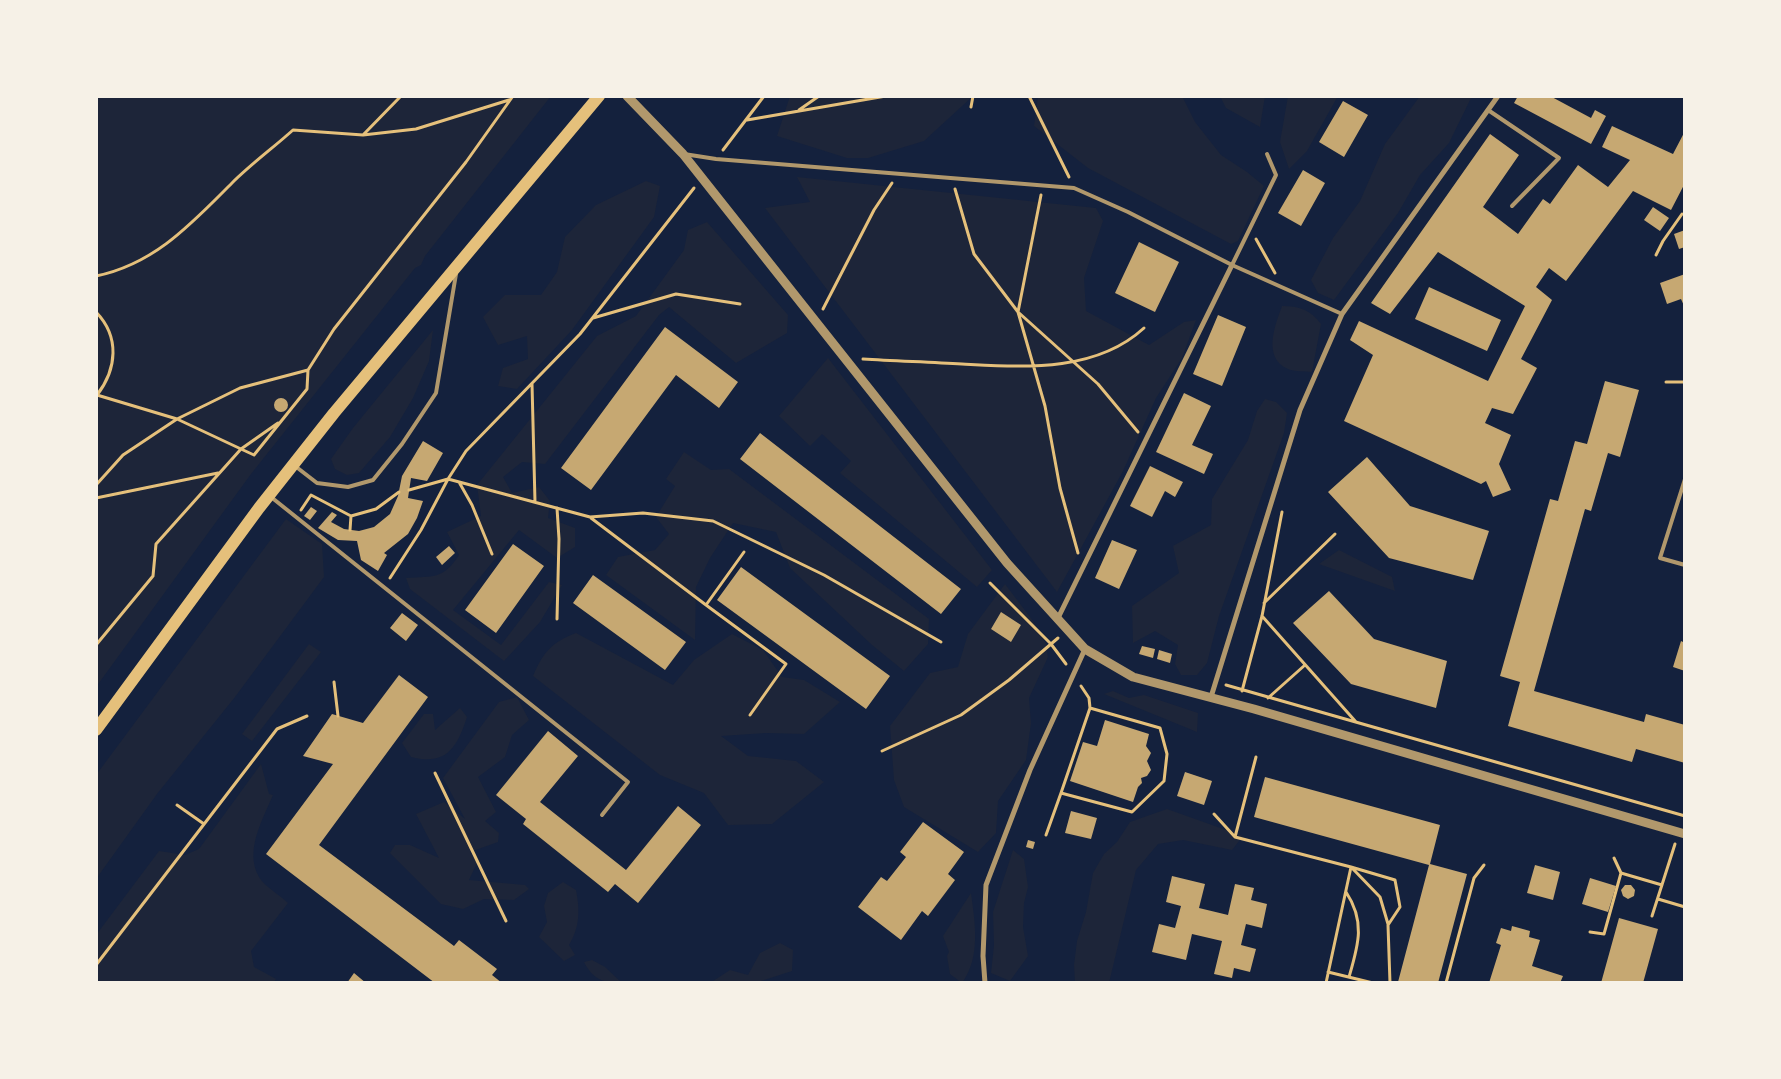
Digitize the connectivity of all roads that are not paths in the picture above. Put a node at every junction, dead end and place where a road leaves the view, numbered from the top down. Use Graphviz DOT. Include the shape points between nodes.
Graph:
graph roads {
  1 [pos="599,96"];
  2 [pos="627,96"];
  3 [pos="1498,96"];
  4 [pos="1488,110"];
  5 [pos="683,154"];
  6 [pos="1266,154"];
  7 [pos="1512,206"];
  8 [pos="458,265"];
  9 [pos="1232,265"];
  10 [pos="1342,314"];
  11 [pos="293,465"];
  12 [pos="1685,479"];
  13 [pos="270,495"];
  14 [pos="1685,565"];
  15 [pos="1058,618"];
  16 [pos="1085,649"];
  17 [pos="1211,697"];
  18 [pos="96,730"];
  19 [pos="602,815"];
  20 [pos="1685,834"];
  21 [pos="985,983"];
  1 -- 8 [label="main road"];
  2 -- 5 [label="street"];
  3 -- 4 [label="street"];
  4 -- 7 [label="lane" via="1559,158"];
  4 -- 10 [label="street"];
  5 -- 9 [label="lane" via="1074,188"];
  5 -- 15 [label="street" via="1006,563"];
  6 -- 9 [label="lane" via="1276,175"];
  8 -- 11 [label="main road"];
  8 -- 11 [label="lane" via="436,393 373,480 348,487 317,483"];
  9 -- 10 [label="lane"];
  9 -- 15 [label="street"];
  10 -- 17 [label="street" via="1300,410"];
  11 -- 13 [label="main road"];
  12 -- 14 [label="lane" via="1660,558"];
  13 -- 18 [label="main road"];
  13 -- 19 [label="lane" via="628,782"];
  15 -- 16 [label="street"];
  16 -- 17 [label="street" via="1133,677"];
  16 -- 21 [label="street" via="1030,770 986,885"];
  17 -- 20 [label="street"];
}
